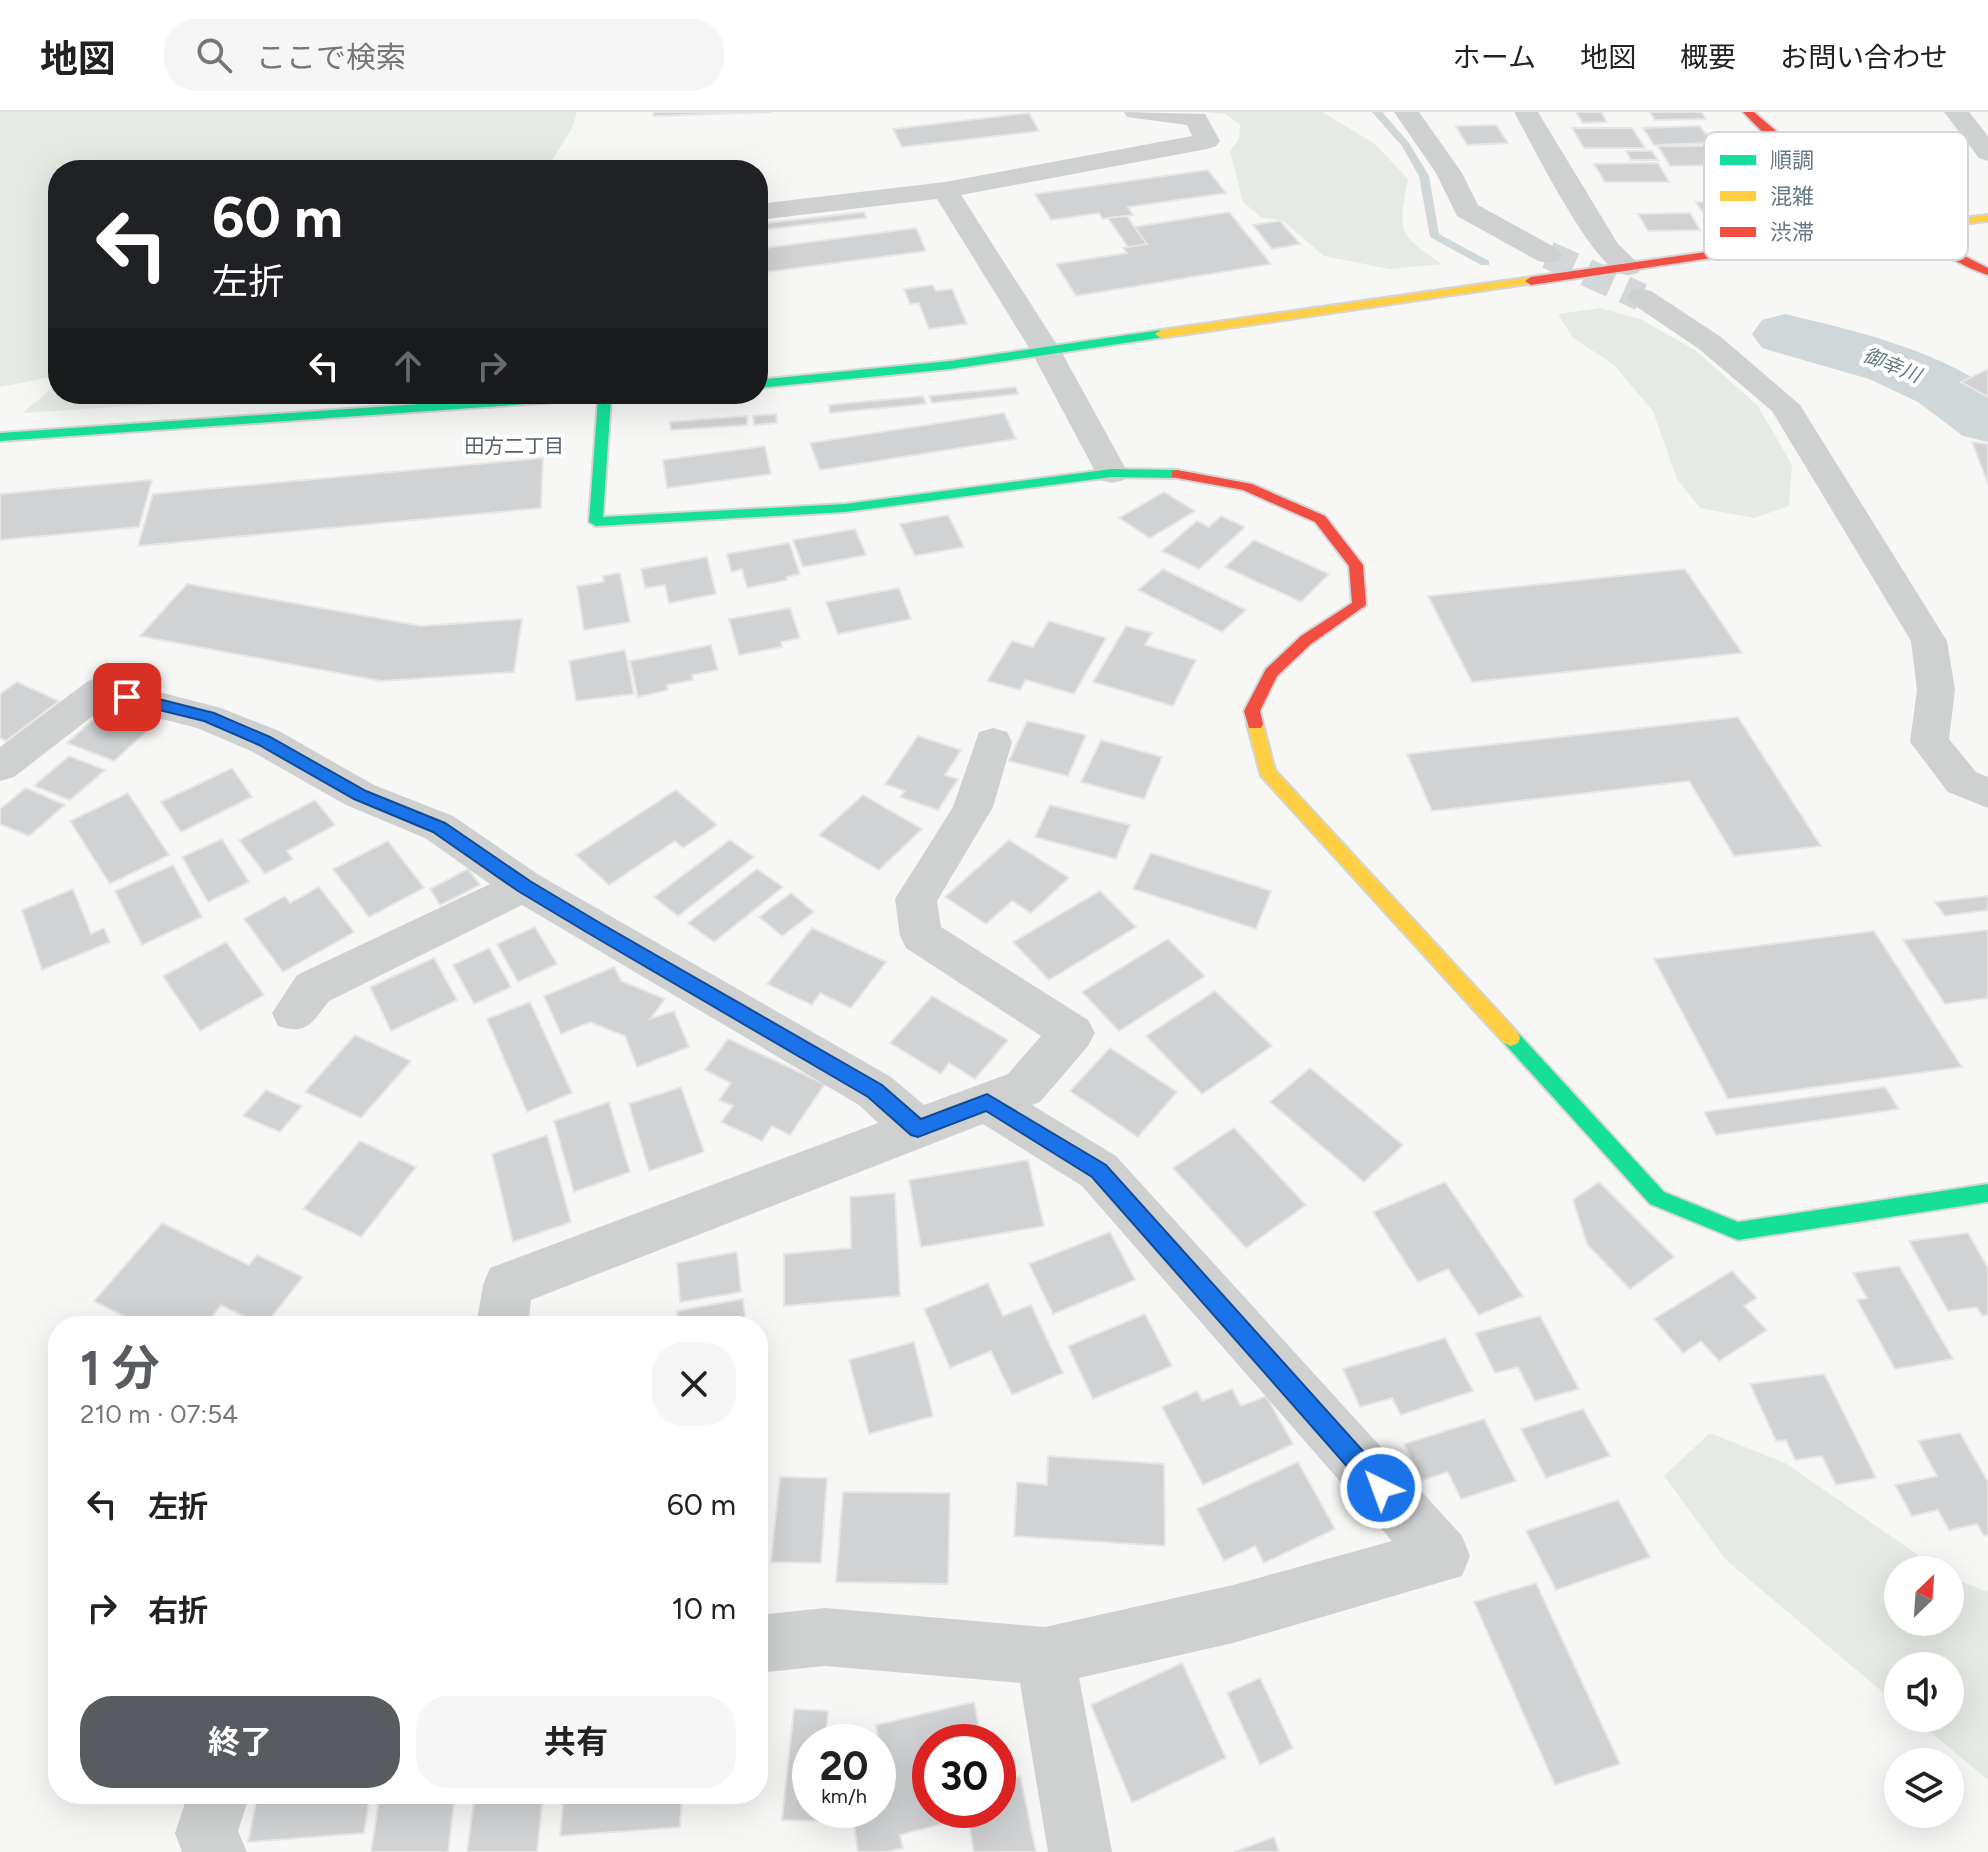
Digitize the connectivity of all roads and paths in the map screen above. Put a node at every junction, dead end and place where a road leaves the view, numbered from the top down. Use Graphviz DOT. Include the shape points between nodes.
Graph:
graph roads {
  1 [pos="1136,112"];
  2 [pos="1406,112"];
  3 [pos="1526,112"];
  4 [pos="1748,112"];
  5 [pos="1956,112"];
  6 [pos="1771,132"];
  7 [pos="1988,153"];
  8 [pos="945,190"];
  9 [pos="768,211"];
  10 [pos="1988,218"];
  11 [pos="1968,220"];
  12 [pos="1548,255"];
  13 [pos="1741,260"];
  14 [pos="1963,260"];
  15 [pos="1988,272"];
  16 [pos="1634,282"];
  17 [pos="1046,351"];
  18 [pos="768,383"];
  19 [pos="464,404"];
  20 [pos="604,404"];
  21 [pos="0,437"];
  22 [pos="1112,473"];
  23 [pos="993,742"];
  24 [pos="0,767"];
  25 [pos="1988,793"];
  26 [pos="524,886"];
  27 [pos="294,1013"];
  28 [pos="987,1102"];
  29 [pos="918,1129"];
  30 [pos="1988,1193"];
  31 [pos="503,1316"];
  32 [pos="768,1643"];
  33 [pos="1045,1656"];
  34 [pos="216,1804"];
  35 [pos="215,1852"];
  36 [pos="1080,1852"];
  1 -- 8 [label="street" via="1196,119 1207,141"];
  2 -- 12 [label="street" via="1449,173 1467,210"];
  3 -- 16 [label="street" via="1607,249"];
  4 -- 6 [label="street"];
  5 -- 7 [label="street"];
  8 -- 9 [label="street"];
  8 -- 17 [label="street"];
  10 -- 11 [label="street"];
  13 -- 16 [label="street"];
  14 -- 15 [label="street"];
  16 -- 17 [label="street"];
  16 -- 25 [label="street" via="1784,405 1929,641 1936,690 1929,742 1962,782"];
  17 -- 18 [label="street"];
  17 -- 22 [label="street"];
  19 -- 21 [label="street"];
  20 -- 22 [label="street" via="596,522 845,508"];
  22 -- 30 [label="street" via="1180,474 1247,487 1320,519 1356,565 1359,605 1306,640 1271,673 1252,711 1267,772 1657,1198 1738,1231"];
  23 -- 28 [label="street" via="973,814 916,899 921,936 1072,1033 1024,1088"];
  24 -- 26 [label="street" via="101,690 208,717 265,741 360,795 439,827"];
  26 -- 27 [label="street" via="313,988"];
  26 -- 29 [label="street" via="875,1091"];
  28 -- 29 [label="street"];
  28 -- 33 [label="street" via="1099,1171 1442,1556 1233,1614"];
  29 -- 31 [label="street" via="508,1285"];
  32 -- 33 [label="street" via="825,1637"];
  33 -- 36 [label="street"];
  34 -- 35 [label="street" via="206,1833"];
}
